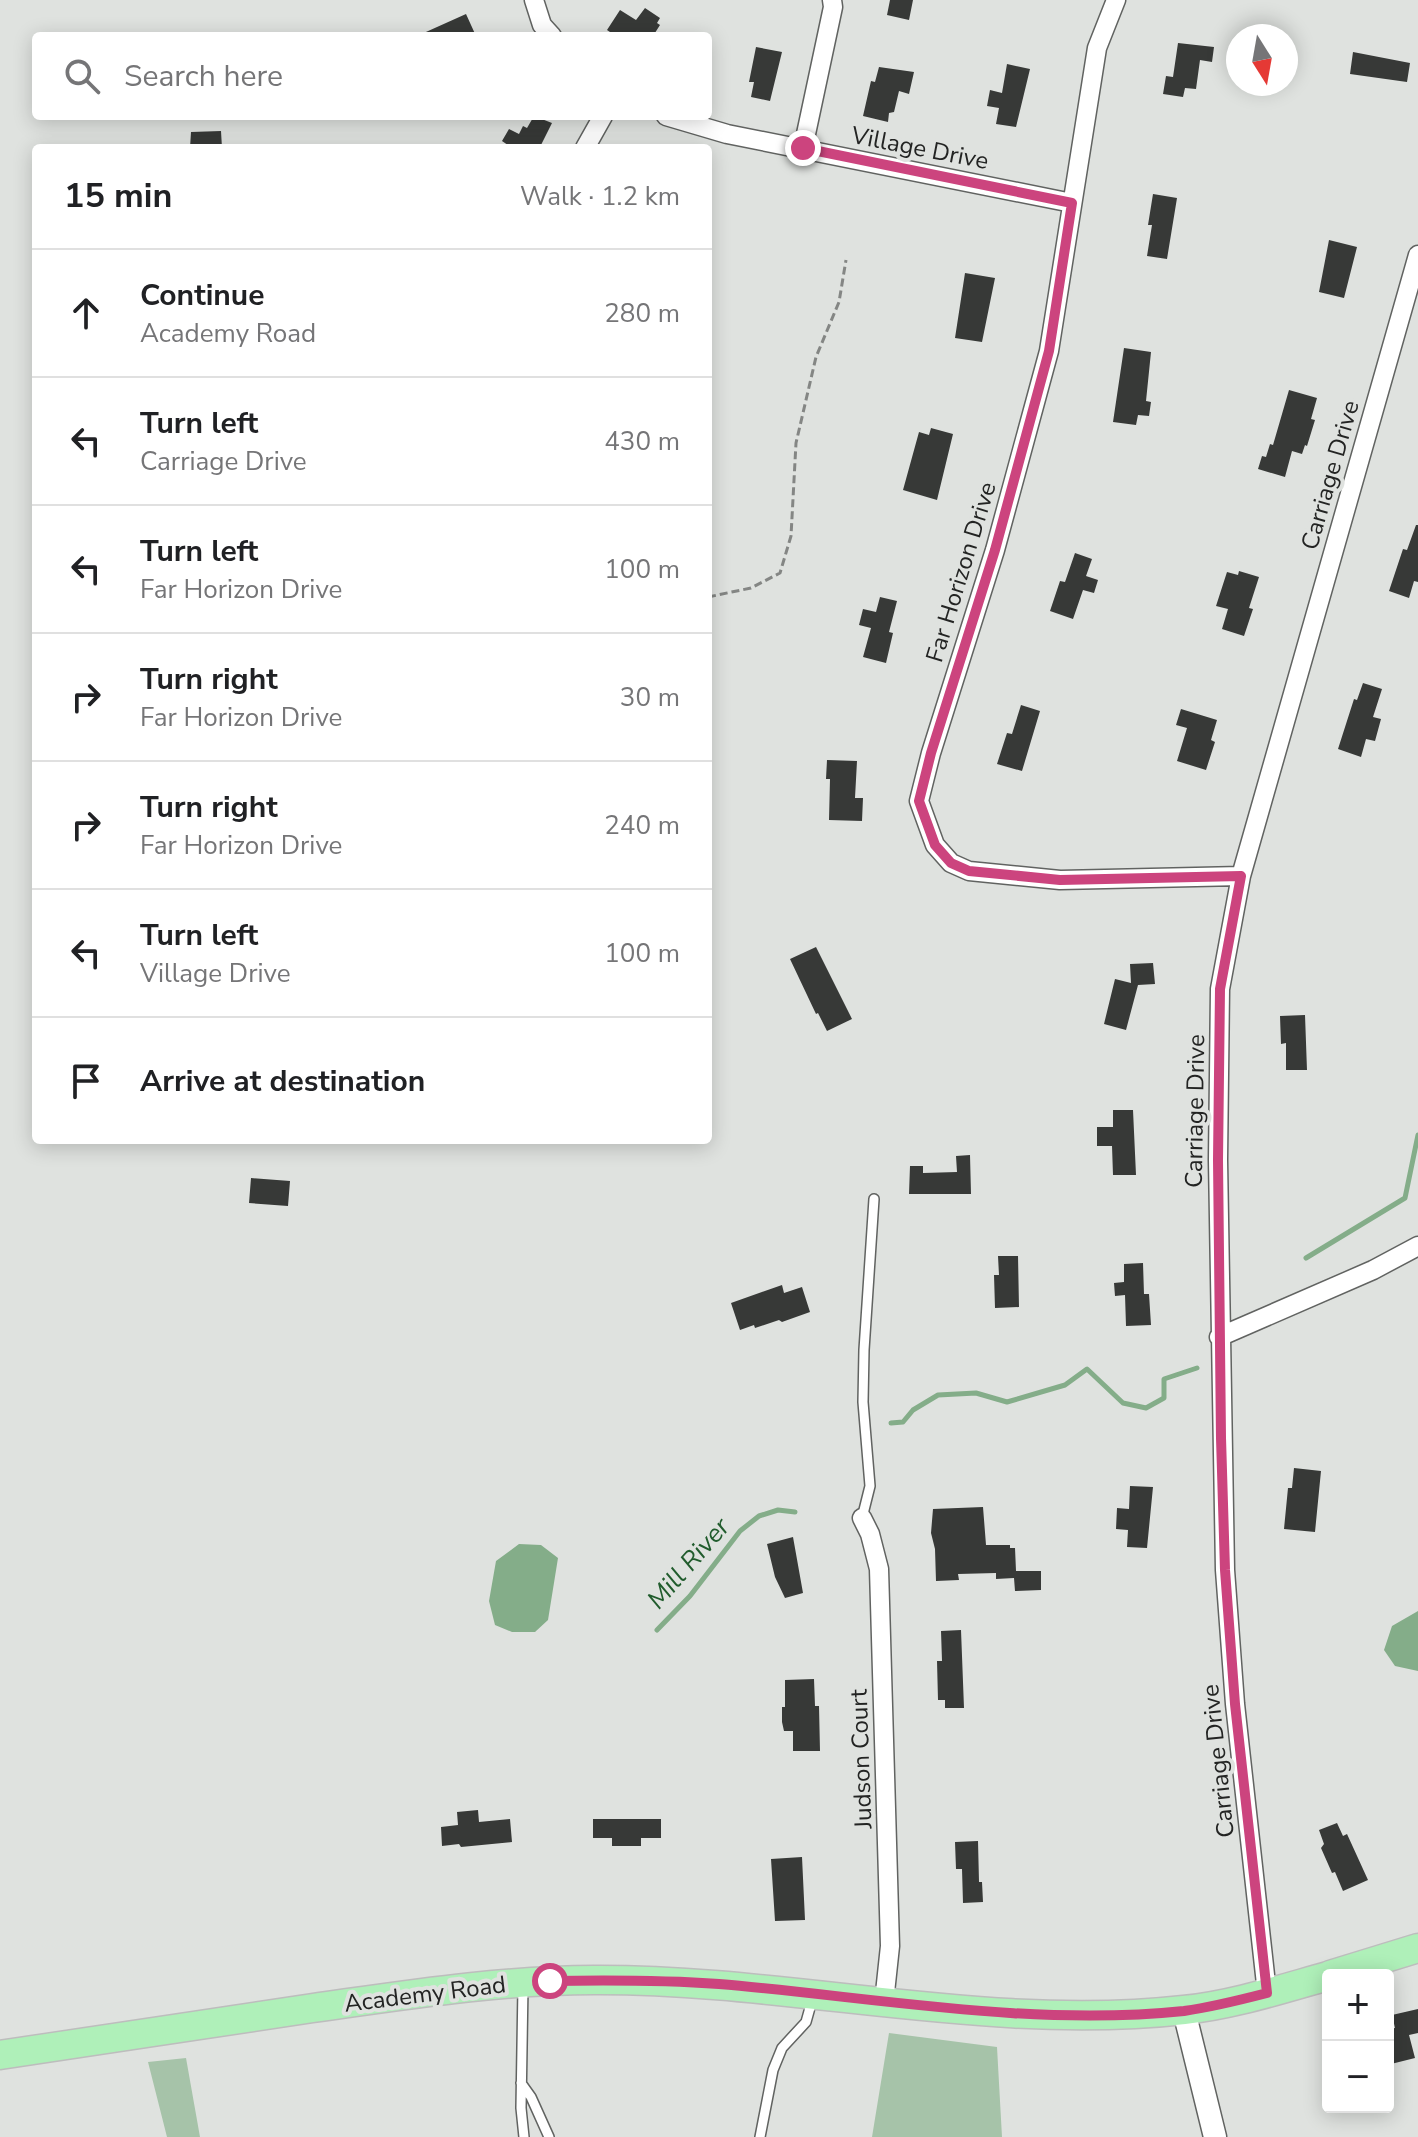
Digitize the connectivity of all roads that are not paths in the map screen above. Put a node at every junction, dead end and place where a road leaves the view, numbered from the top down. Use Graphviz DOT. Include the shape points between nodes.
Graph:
graph roads {
  1 [pos="534,0"];
  2 [pos="832,0"];
  3 [pos="1116,0"];
  4 [pos="548,32"];
  5 [pos="601,120"];
  6 [pos="680,120"];
  7 [pos="587,144"];
  8 [pos="803,148"];
  9 [pos="1072,203"];
  10 [pos="1418,255"];
  11 [pos="1241,876"];
  12 [pos="874,1199"];
  13 [pos="1418,1246"];
  14 [pos="1219,1337"];
  15 [pos="862,1518"];
  16 [pos="1418,1948"];
  17 [pos="1349,1969"];
  18 [pos="1322,1977"];
  19 [pos="524,1983"];
  20 [pos="1267,1993"];
  21 [pos="814,1994"];
  22 [pos="884,2002"];
  23 [pos="1184,2011"];
  24 [pos="0,2055"];
  25 [pos="521,2083"];
  26 [pos="524,2137"];
  27 [pos="549,2137"];
  28 [pos="760,2137"];
  29 [pos="1215,2137"];
  1 -- 4 [label="street"];
  2 -- 8 [label="street"];
  3 -- 9 [label="street, Far Horizon Drive" via="1097,48"];
  5 -- 7 [label="street"];
  6 -- 8 [label="street, Village Drive"];
  8 -- 9 [label="street, Village Drive"];
  9 -- 11 [label="street, Far Horizon Drive" via="1049,351 919,801 935,845 951,863 969,871 1060,880"];
  10 -- 11 [label="street, Carriage Drive"];
  11 -- 14 [label="street, Carriage Drive" via="1220,989"];
  12 -- 15 [label="lane" via="863,1402 870,1486"];
  13 -- 14 [label="street"];
  14 -- 20 [label="street, Carriage Drive" via="1225,1570"];
  15 -- 22 [label="street, Judson Court" via="879,1569 890,1946"];
  16 -- 17 [label="main road, Academy Road"];
  18 -- 20 [label="main road, Academy Road"];
  19 -- 21 [label="main road, Academy Road" via="649,1980"];
  19 -- 24 [label="main road, Academy Road"];
  19 -- 25 [label="lane"];
  20 -- 23 [label="main road, Academy Road"];
  21 -- 22 [label="main road, Academy Road"];
  21 -- 28 [label="lane" via="806,2022 782,2048 773,2070"];
  22 -- 23 [label="main road, Academy Road" via="1032,2013"];
  23 -- 29 [label="street"];
  25 -- 26 [label="lane"];
  25 -- 27 [label="lane"];
}
